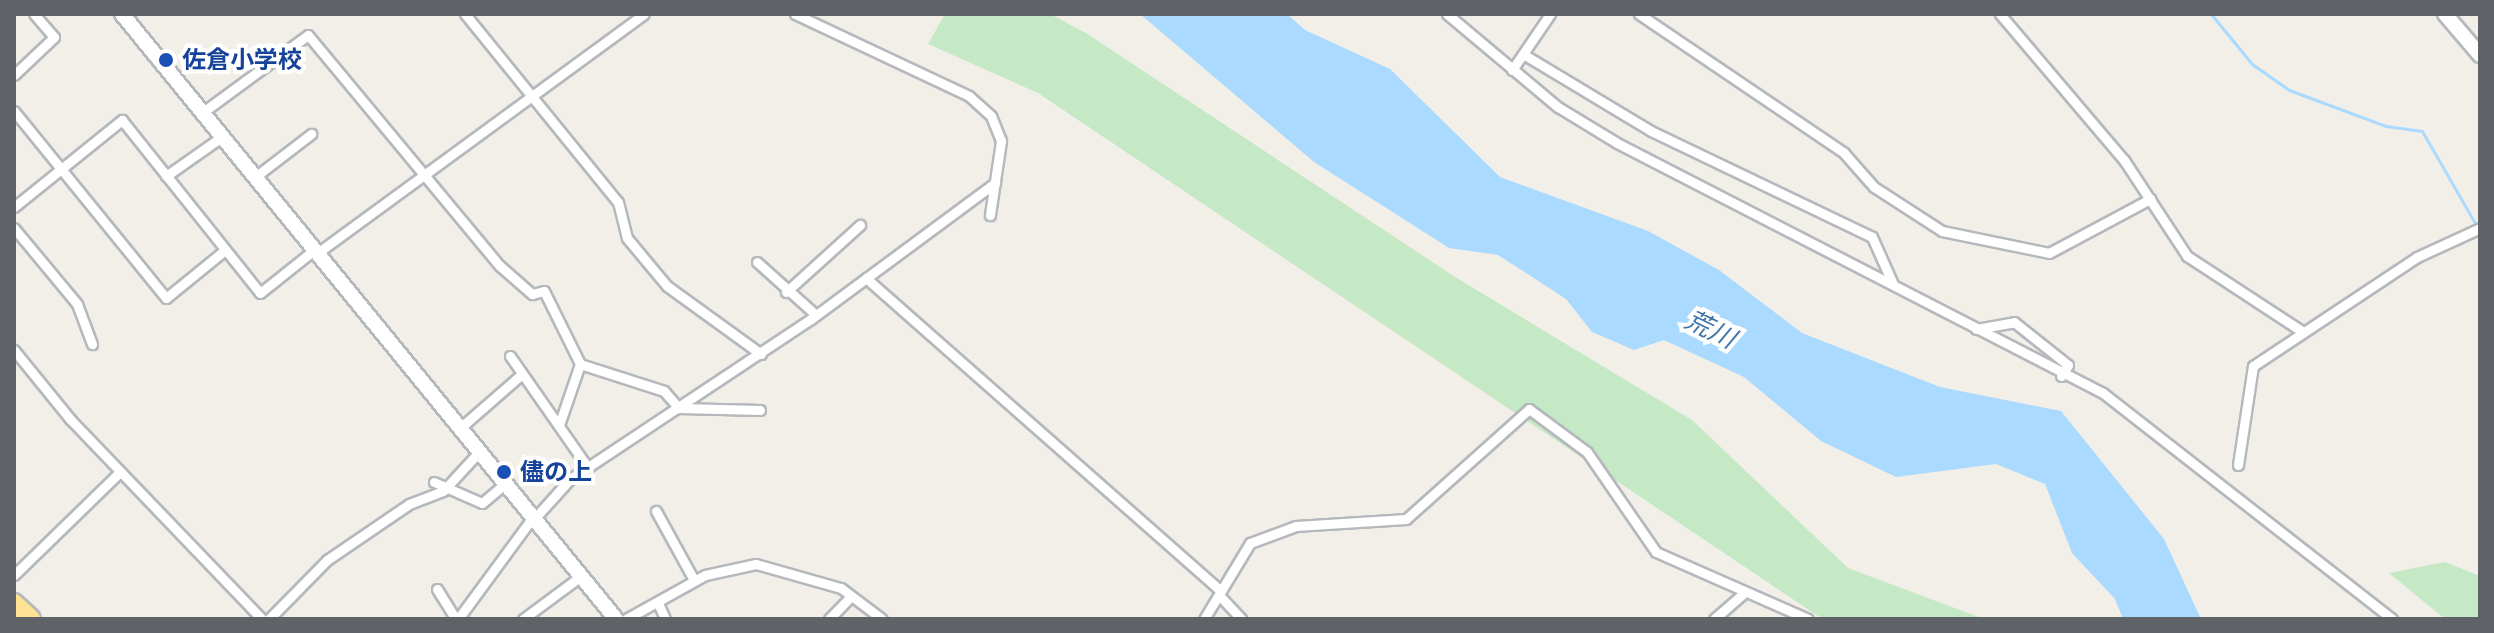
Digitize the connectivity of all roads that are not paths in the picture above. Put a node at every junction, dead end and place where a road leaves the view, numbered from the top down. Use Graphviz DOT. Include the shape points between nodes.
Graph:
graph roads {
  1 [pos="34,14"];
  2 [pos="122,14"];
  3 [pos="465,14"];
  4 [pos="644,14"];
  5 [pos="795,14"];
  6 [pos="1447,14"];
  7 [pos="1550,14"];
  8 [pos="1639,14"];
  9 [pos="2000,14"];
  10 [pos="2445,14"];
  11 [pos="1523,54"];
  12 [pos="2480,55"];
  13 [pos="1512,70"];
  14 [pos="14,75"];
  15 [pos="532,96"];
  16 [pos="14,111"];
  17 [pos="203,112"];
  18 [pos="311,134"];
  19 [pos="223,136"];
  20 [pos="61,168"];
  21 [pos="425,175"];
  22 [pos="166,176"];
  23 [pos="255,177"];
  24 [pos="995,183"];
  25 [pos="2150,199"];
  26 [pos="14,207"];
  27 [pos="990,215"];
  28 [pos="860,225"];
  29 [pos="14,228"];
  30 [pos="2480,228"];
  31 [pos="225,250"];
  32 [pos="315,252"];
  33 [pos="757,262"];
  34 [pos="866,278"];
  35 [pos="1893,282"];
  36 [pos="786,292"];
  37 [pos="816,315"];
  38 [pos="1976,329"];
  39 [pos="2303,332"];
  40 [pos="92,344"];
  41 [pos="14,350"];
  42 [pos="761,354"];
  43 [pos="510,356"];
  44 [pos="580,364"];
  45 [pos="522,374"];
  46 [pos="2061,376"];
  47 [pos="679,408"];
  48 [pos="760,410"];
  49 [pos="559,425"];
  50 [pos="460,428"];
  51 [pos="479,452"];
  52 [pos="2238,465"];
  53 [pos="588,468"];
  54 [pos="120,472"];
  55 [pos="434,482"];
  56 [pos="505,484"];
  57 [pos="446,488"];
  58 [pos="656,511"];
  59 [pos="533,518"];
  60 [pos="14,575"];
  61 [pos="581,576"];
  62 [pos="694,580"];
  63 [pos="437,589"];
  64 [pos="1220,593"];
  65 [pos="1743,594"];
  66 [pos="849,598"];
  67 [pos="14,603"];
  68 [pos="658,603"];
  69 [pos="31,619"];
  70 [pos="262,619"];
  71 [pos="269,619"];
  72 [pos="457,619"];
  73 [pos="523,619"];
  74 [pos="616,619"];
  75 [pos="626,619"];
  76 [pos="665,619"];
  77 [pos="829,619"];
  78 [pos="882,619"];
  79 [pos="1204,619"];
  80 [pos="1241,619"];
  81 [pos="1714,619"];
  82 [pos="1808,619"];
  83 [pos="2392,619"];
  1 -- 14 [label="street" via="54,37"];
  2 -- 17 [label="street"];
  3 -- 15 [label="street"];
  4 -- 15 [label="street"];
  5 -- 24 [label="street" via="980,105 1001,141"];
  6 -- 13 [label="street"];
  7 -- 11 [label="street"];
  8 -- 25 [label="street" via="1844,153 1874,187 1942,231 2049,253"];
  9 -- 25 [label="street"];
  10 -- 12 [label="street"];
  11 -- 13 [label="street"];
  11 -- 35 [label="street" via="1651,131 1872,237"];
  13 -- 35 [label="street" via="1630,151"];
  15 -- 21 [label="street"];
  15 -- 42 [label="street" via="618,202 627,238 667,286"];
  16 -- 20 [label="street"];
  17 -- 19 [label="street"];
  17 -- 21 [label="street" via="308,35"];
  18 -- 23 [label="street"];
  19 -- 22 [label="street"];
  19 -- 23 [label="street"];
  20 -- 22 [label="street" via="122,120"];
  20 -- 26 [label="street"];
  20 -- 31 [label="street" via="166,298"];
  21 -- 32 [label="street"];
  21 -- 44 [label="street" via="500,266 532,294 544,291"];
  22 -- 31 [label="street"];
  23 -- 32 [label="street"];
  24 -- 27 [label="street"];
  24 -- 34 [label="street"];
  25 -- 39 [label="street" via="2205,274"];
  28 -- 36 [label="street"];
  29 -- 40 [label="street" via="77,304"];
  30 -- 39 [label="street" via="2417,257"];
  31 -- 32 [label="street" via="260,293"];
  32 -- 50 [label="street"];
  33 -- 36 [label="street"];
  34 -- 37 [label="street"];
  34 -- 64 [label="street"];
  35 -- 38 [label="street"];
  36 -- 37 [label="street"];
  37 -- 42 [label="street"];
  38 -- 46 [label="street"];
  38 -- 46 [label="street" via="2014,322 2068,365"];
  39 -- 52 [label="street" via="2250,369"];
  41 -- 54 [label="street"];
  42 -- 47 [label="street"];
  43 -- 45 [label="street"];
  44 -- 47 [label="street" via="664,391"];
  44 -- 49 [label="street"];
  45 -- 49 [label="street"];
  45 -- 50 [label="street"];
  46 -- 83 [label="street" via="2111,399"];
  47 -- 48 [label="street"];
  47 -- 53 [label="street"];
  49 -- 53 [label="street"];
  50 -- 51 [label="street"];
  51 -- 56 [label="street"];
  51 -- 57 [label="street"];
  53 -- 59 [label="street"];
  54 -- 60 [label="street"];
  54 -- 70 [label="street"];
  55 -- 57 [label="street"];
  56 -- 57 [label="street" via="482,503"];
  56 -- 59 [label="street"];
  57 -- 71 [label="street" via="327,560"];
  58 -- 62 [label="street"];
  59 -- 61 [label="street"];
  59 -- 72 [label="street"];
  61 -- 73 [label="street"];
  61 -- 74 [label="street"];
  62 -- 66 [label="street" via="756,564 841,588"];
  62 -- 68 [label="street"];
  63 -- 72 [label="street"];
  64 -- 65 [label="street" via="1250,543 1270,532 1406,519 1529,409 1587,452 1656,552"];
  64 -- 79 [label="street"];
  64 -- 80 [label="street"];
  65 -- 81 [label="street"];
  65 -- 82 [label="street"];
  66 -- 77 [label="street"];
  66 -- 78 [label="street"];
  67 -- 69 [label="highway"];
  68 -- 75 [label="street"];
  68 -- 76 [label="street"];
}
